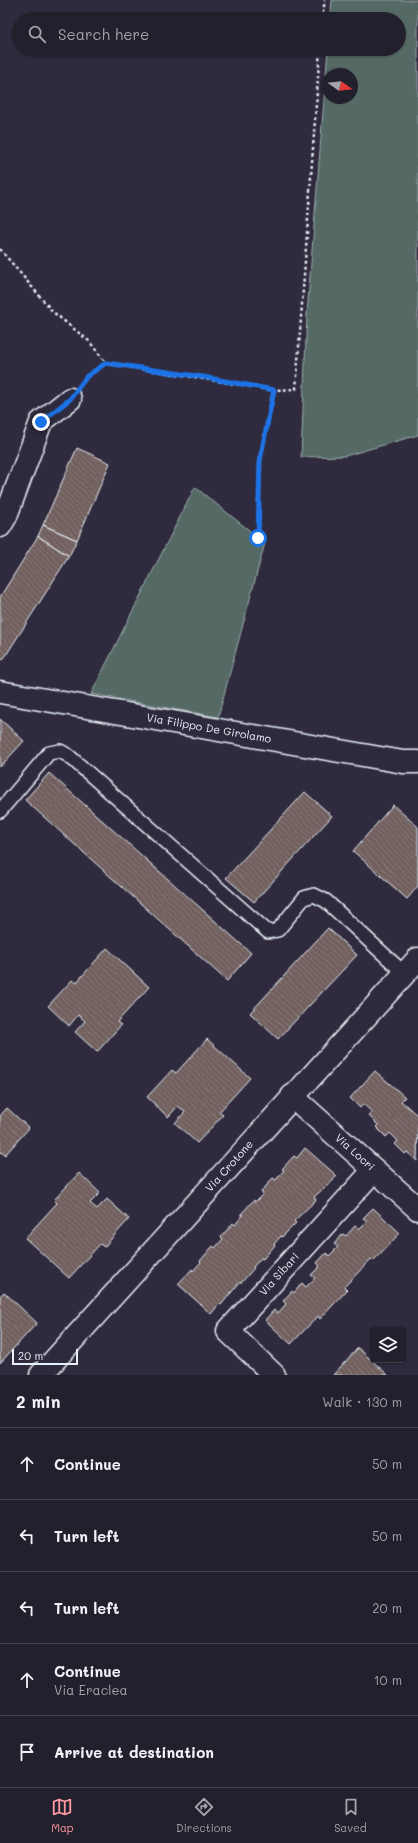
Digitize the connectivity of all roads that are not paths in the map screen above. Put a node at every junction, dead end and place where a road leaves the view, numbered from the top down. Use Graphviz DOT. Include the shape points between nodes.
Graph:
graph roads {
  1 [pos="70,399"];
  2 [pos="0,526"];
  3 [pos="0,692"];
  4 [pos="418,762"];
  5 [pos="0,811"];
  6 [pos="411,966"];
  7 [pos="292,1096"];
  8 [pos="374,1170"];
  9 [pos="418,1209"];
  10 [pos="41,1375"];
  11 [pos="274,1375"];
  1 -- 2 [label="street" via="41,422"];
  3 -- 4 [label="street, Via Filippo De Girolamo" via="403,762"];
  5 -- 6 [label="lane" via="49,753 60,751 69,756 268,932 278,930 304,898 314,895"];
  6 -- 7 [label="street, Via Crotone"];
  7 -- 8 [label="street, Via Locri"];
  7 -- 10 [label="street, Via Crotone"];
  8 -- 9 [label="street, Via Locri"];
  8 -- 11 [label="street, Via Sibari" via="228,1331"];
}
